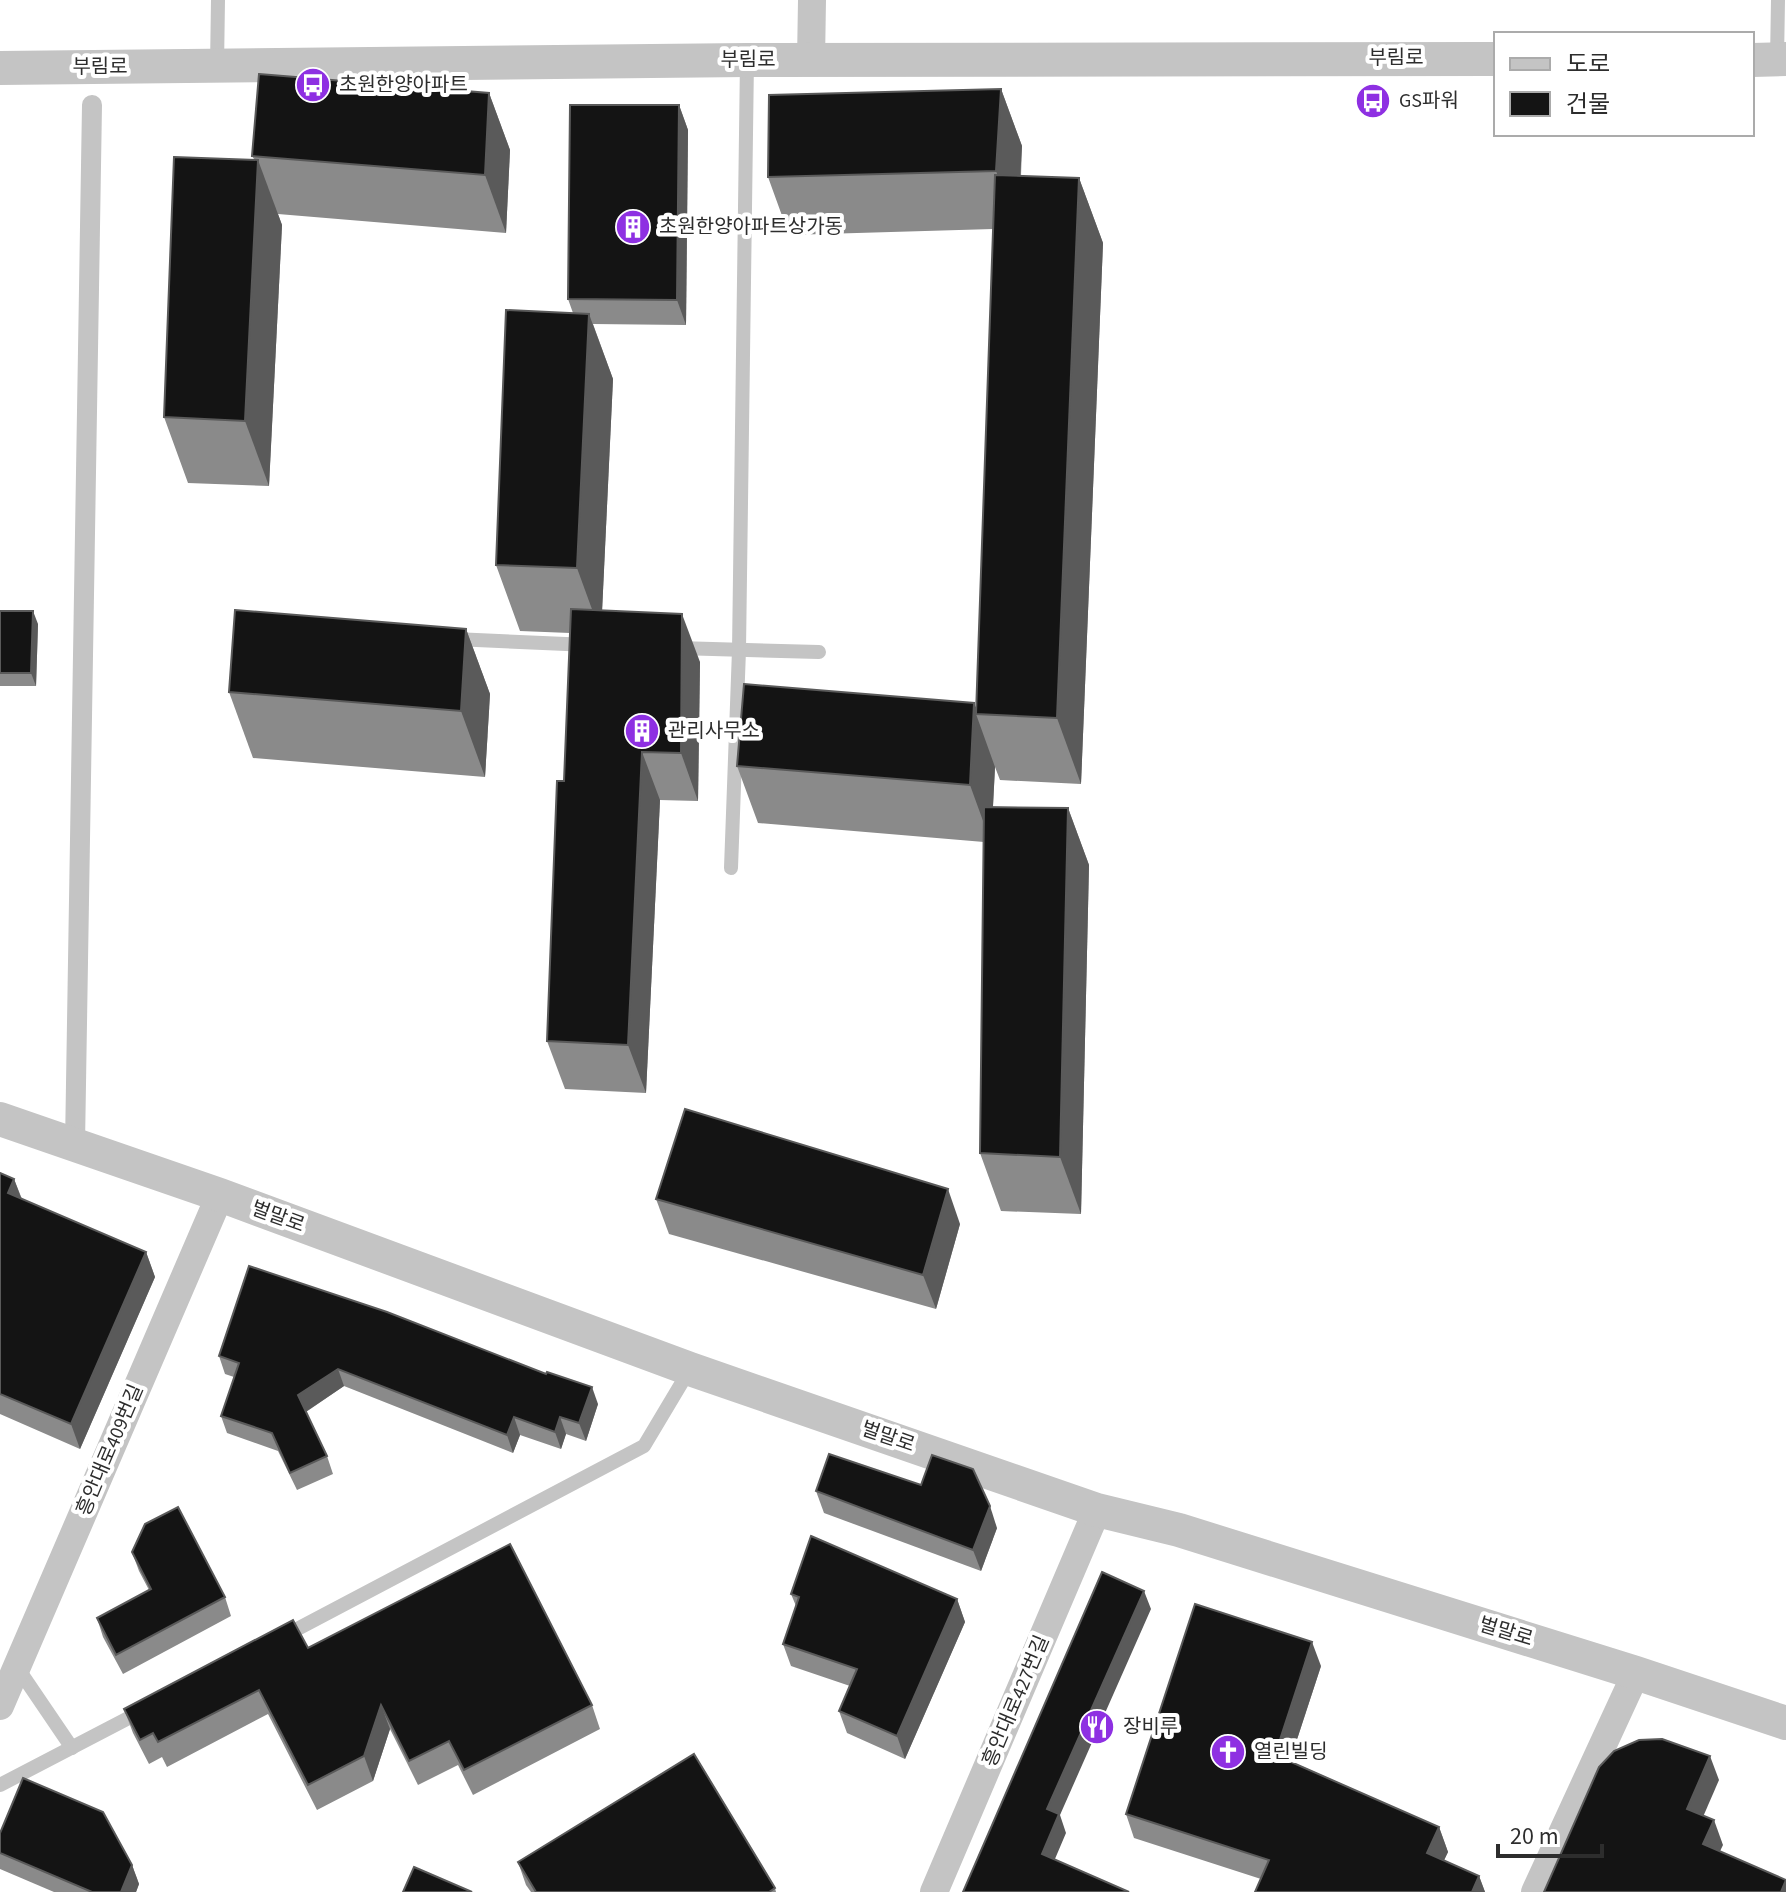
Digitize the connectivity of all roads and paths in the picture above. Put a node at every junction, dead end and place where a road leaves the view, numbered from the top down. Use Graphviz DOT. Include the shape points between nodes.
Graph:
graph roads {
  1 [pos="218,0"];
  2 [pos="812,0"];
  3 [pos="1778,0"];
  4 [pos="1494,59"];
  5 [pos="747,60"];
  6 [pos="1772,60"];
  7 [pos="811,61"];
  8 [pos="217,67"];
  9 [pos="0,68"];
  10 [pos="92,105"];
  11 [pos="445,639"];
  12 [pos="604,646"];
  13 [pos="664,648"];
  14 [pos="739,650"];
  15 [pos="819,652"];
  16 [pos="731,868"];
  17 [pos="0,1119"];
  18 [pos="75,1145"];
  19 [pos="220,1195"];
  20 [pos="690,1369"];
  21 [pos="1097,1510"];
  22 [pos="267,1645"];
  23 [pos="17,1667"];
  24 [pos="1636,1673"];
  25 [pos="156,1704"];
  26 [pos="0,1706"];
  27 [pos="1786,1723"];
  28 [pos="72,1748"];
  29 [pos="0,1785"];
  30 [pos="934,1892"];
  31 [pos="1535,1892"];
  1 -- 8 [label="lane"];
  2 -- 7 [label="street"];
  3 -- 6 [label="lane"];
  4 -- 7 [label="street, 부림로"];
  5 -- 7 [label="street, 부림로"];
  5 -- 8 [label="street, 부림로"];
  5 -- 14 [label="lane"];
  8 -- 9 [label="street, 부림로"];
  10 -- 18 [label="street"];
  11 -- 12 [label="lane"];
  13 -- 14 [label="lane"];
  14 -- 15 [label="lane"];
  14 -- 16 [label="lane"];
  17 -- 18 [label="street, 벌말로"];
  18 -- 19 [label="street, 벌말로"];
  19 -- 20 [label="street, 벌말로"];
  19 -- 23 [label="street, 흥안대로409번길"];
  20 -- 21 [label="street, 벌말로"];
  20 -- 22 [label="lane" via="644,1446"];
  21 -- 24 [label="street, 벌말로" via="1179,1530"];
  21 -- 30 [label="street, 흥안대로427번길"];
  23 -- 26 [label="street, 흥안대로409번길"];
  23 -- 28 [label="lane"];
  24 -- 27 [label="street, 벌말로"];
  24 -- 31 [label="street"];
  25 -- 28 [label="lane"];
  28 -- 29 [label="lane"];
}
